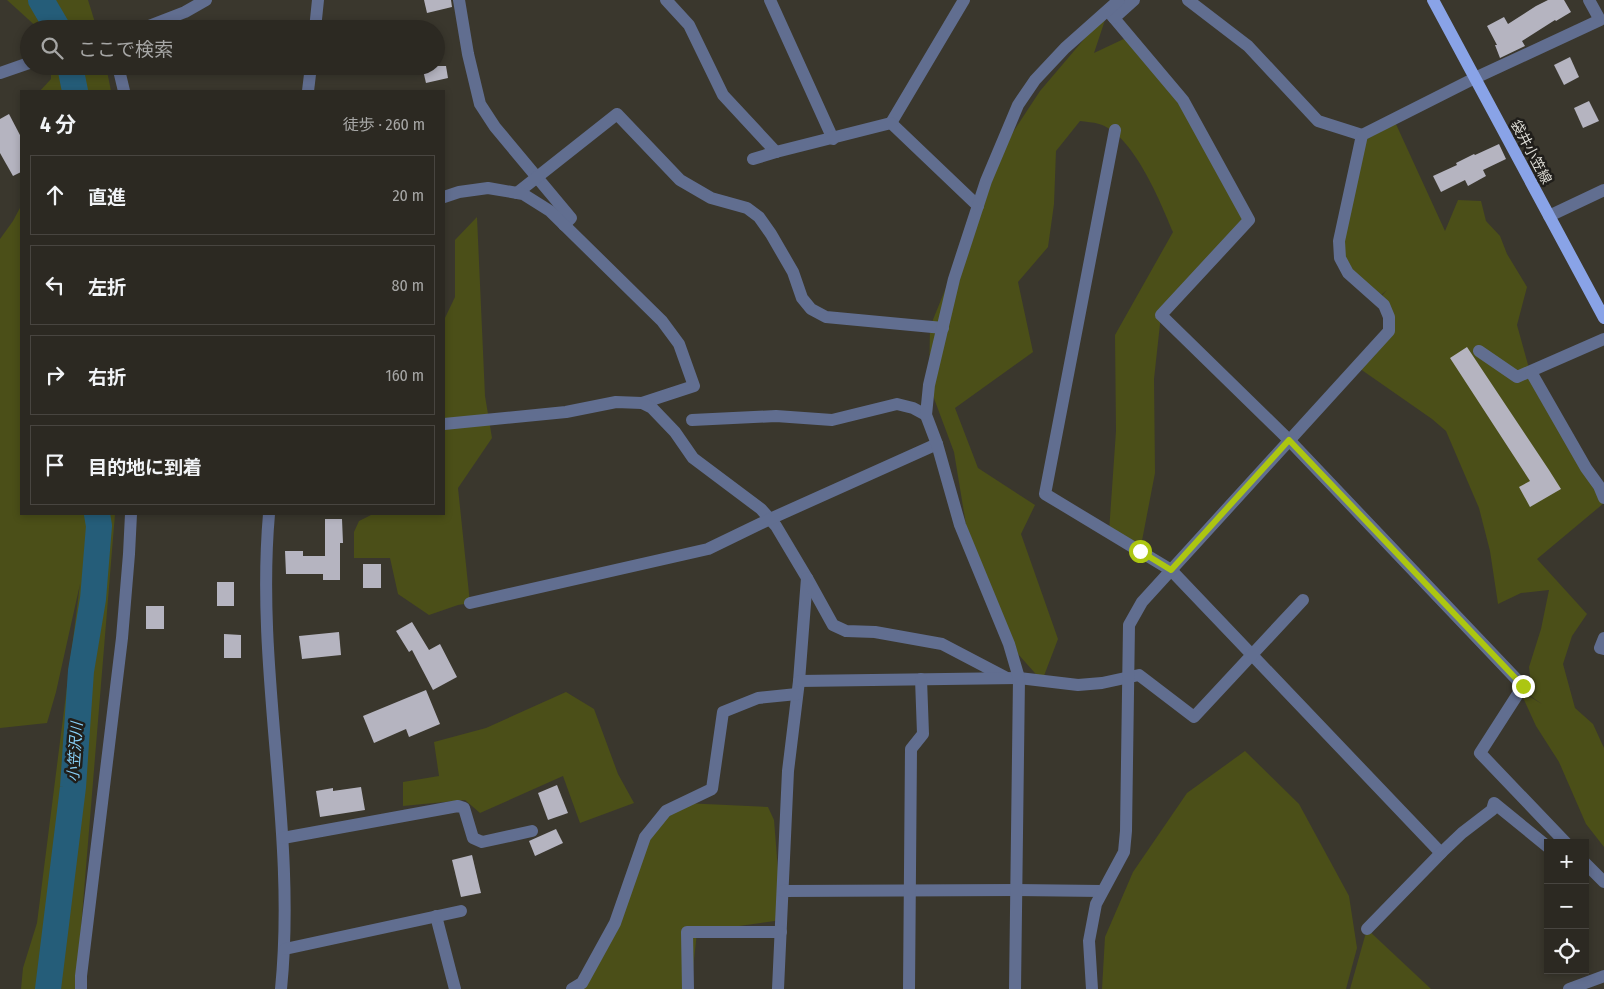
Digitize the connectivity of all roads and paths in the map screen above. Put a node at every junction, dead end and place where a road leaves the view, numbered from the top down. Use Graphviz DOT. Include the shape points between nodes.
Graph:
graph roads {
  1 [pos="206,0"];
  2 [pos="318,0"];
  3 [pos="459,0"];
  4 [pos="666,0"];
  5 [pos="770,0"];
  6 [pos="964,0"];
  7 [pos="1119,0"];
  8 [pos="1134,0"];
  9 [pos="1188,0"];
  10 [pos="1433,0"];
  11 [pos="1589,0"];
  12 [pos="1111,14"];
  13 [pos="165,20"];
  14 [pos="316,20"];
  15 [pos="20,66"];
  16 [pos="0,73"];
  17 [pos="120,75"];
  18 [pos="310,75"];
  19 [pos="1475,78"];
  20 [pos="124,90"];
  21 [pos="308,90"];
  22 [pos="891,123"];
  23 [pos="1115,130"];
  24 [pos="1362,135"];
  25 [pos="833,138"];
  26 [pos="776,152"];
  27 [pos="753,159"];
  28 [pos="537,177"];
  29 [pos="1604,190"];
  30 [pos="517,193"];
  31 [pos="445,197"];
  32 [pos="978,206"];
  33 [pos="1549,216"];
  34 [pos="564,225"];
  35 [pos="1604,318"];
  36 [pos="943,328"];
  37 [pos="1604,339"];
  38 [pos="1479,351"];
  39 [pos="1531,372"];
  40 [pos="642,403"];
  41 [pos="926,415"];
  42 [pos="692,420"];
  43 [pos="445,424"];
  44 [pos="1289,440"];
  45 [pos="937,444"];
  46 [pos="1604,498"];
  47 [pos="131,515"];
  48 [pos="269,515"];
  49 [pos="770,519"];
  50 [pos="1171,570"];
  51 [pos="807,578"];
  52 [pos="1303,600"];
  53 [pos="470,603"];
  54 [pos="1604,638"];
  55 [pos="1604,649"];
  56 [pos="1252,655"];
  57 [pos="1130,677"];
  58 [pos="1013,678"];
  59 [pos="921,679"];
  60 [pos="799,681"];
  61 [pos="797,694"];
  62 [pos="532,831"];
  63 [pos="283,838"];
  64 [pos="1562,839"];
  65 [pos="1544,844"];
  66 [pos="1440,854"];
  67 [pos="1589,867"];
  68 [pos="1604,882"];
  69 [pos="910,890"];
  70 [pos="1016,890"];
  71 [pos="783,891"];
  72 [pos="1102,891"];
  73 [pos="461,910"];
  74 [pos="436,916"];
  75 [pos="1368,929"];
  76 [pos="781,932"];
  77 [pos="285,949"];
  78 [pos="1604,976"];
  79 [pos="81,989"];
  80 [pos="281,989"];
  81 [pos="455,989"];
  82 [pos="572,989"];
  83 [pos="688,989"];
  84 [pos="778,989"];
  85 [pos="909,989"];
  86 [pos="1015,989"];
  87 [pos="1092,989"];
  88 [pos="1569,989"];
  1 -- 13 [label="street"];
  2 -- 14 [label="street"];
  3 -- 28 [label="street" via="480,104"];
  4 -- 26 [label="street" via="689,25 723,95"];
  5 -- 25 [label="street"];
  6 -- 22 [label="street"];
  7 -- 12 [label="street"];
  8 -- 12 [label="street"];
  9 -- 24 [label="street" via="1248,46 1318,121"];
  10 -- 19 [label="main road, 袋井小笠線"];
  11 -- 19 [label="street" via="1600,20"];
  12 -- 32 [label="street" via="1065,48 1035,80 1018,105"];
  12 -- 44 [label="street" via="1183,100 1249,220 1161,315"];
  15 -- 16 [label="street"];
  17 -- 20 [label="street"];
  18 -- 21 [label="street"];
  19 -- 24 [label="street"];
  19 -- 33 [label="main road, 袋井小笠線"];
  22 -- 25 [label="street"];
  22 -- 32 [label="street"];
  23 -- 50 [label="street" via="1046,494"];
  24 -- 44 [label="street" via="1339,241 1340,258 1348,273 1384,305 1389,331"];
  25 -- 26 [label="street"];
  26 -- 27 [label="street"];
  28 -- 30 [label="street"];
  28 -- 34 [label="street" via="571,218"];
  28 -- 36 [label="street" via="618,114 680,180 711,198 747,208 759,217 772,234 793,272 802,298 811,309 826,317"];
  29 -- 33 [label="street"];
  30 -- 31 [label="street" via="488,188"];
  30 -- 34 [label="street" via="550,211"];
  32 -- 36 [label="street" via="954,279"];
  33 -- 35 [label="main road, 袋井小笠線"];
  34 -- 40 [label="street" via="662,321 679,344 694,386"];
  36 -- 41 [label="street" via="929,385"];
  37 -- 39 [label="street"];
  38 -- 39 [label="street" via="1517,377"];
  39 -- 46 [label="street" via="1586,468 1600,486"];
  40 -- 43 [label="street" via="616,402 566,412"];
  40 -- 49 [label="street" via="652,408 675,432 693,458"];
  41 -- 42 [label="street" via="897,404 832,420 776,416"];
  41 -- 45 [label="street"];
  44 -- 50 [label="street"];
  44 -- 64 [label="street" via="1523,686 1480,753"];
  45 -- 49 [label="street"];
  45 -- 58 [label="street" via="960,525 1009,644"];
  47 -- 79 [label="street" via="122,638"];
  48 -- 63 [label="street" via="267,634"];
  49 -- 51 [label="street"];
  49 -- 53 [label="street" via="708,548"];
  50 -- 56 [label="street"];
  50 -- 57 [label="street" via="1142,602 1129,625"];
  51 -- 58 [label="street" via="833,625 846,631 875,632 942,644"];
  51 -- 60 [label="street"];
  52 -- 56 [label="street"];
  54 -- 55 [label="street" via="1600,648"];
  56 -- 57 [label="street" via="1194,717 1139,675"];
  56 -- 66 [label="street"];
  57 -- 58 [label="street" via="1078,685"];
  57 -- 72 [label="street" via="1124,852"];
  58 -- 59 [label="street"];
  58 -- 70 [label="street"];
  59 -- 60 [label="street"];
  59 -- 69 [label="street" via="922,734 911,749"];
  60 -- 61 [label="street"];
  61 -- 71 [label="street" via="788,771"];
  61 -- 82 [label="street" via="758,698 724,712 712,789 666,811 645,837 615,923 582,982"];
  62 -- 63 [label="street" via="482,842 473,838 464,808 458,806"];
  63 -- 77 [label="street"];
  65 -- 66 [label="street" via="1494,803 1492,810"];
  66 -- 75 [label="street"];
  67 -- 68 [label="street"];
  69 -- 70 [label="street"];
  69 -- 71 [label="street"];
  69 -- 85 [label="street"];
  70 -- 72 [label="street"];
  70 -- 86 [label="street"];
  71 -- 76 [label="street"];
  72 -- 87 [label="street" via="1096,904 1089,941"];
  73 -- 74 [label="street"];
  74 -- 77 [label="street"];
  74 -- 81 [label="street"];
  76 -- 83 [label="street" via="687,932"];
  76 -- 84 [label="street"];
  77 -- 80 [label="street"];
  78 -- 88 [label="street"];
}
